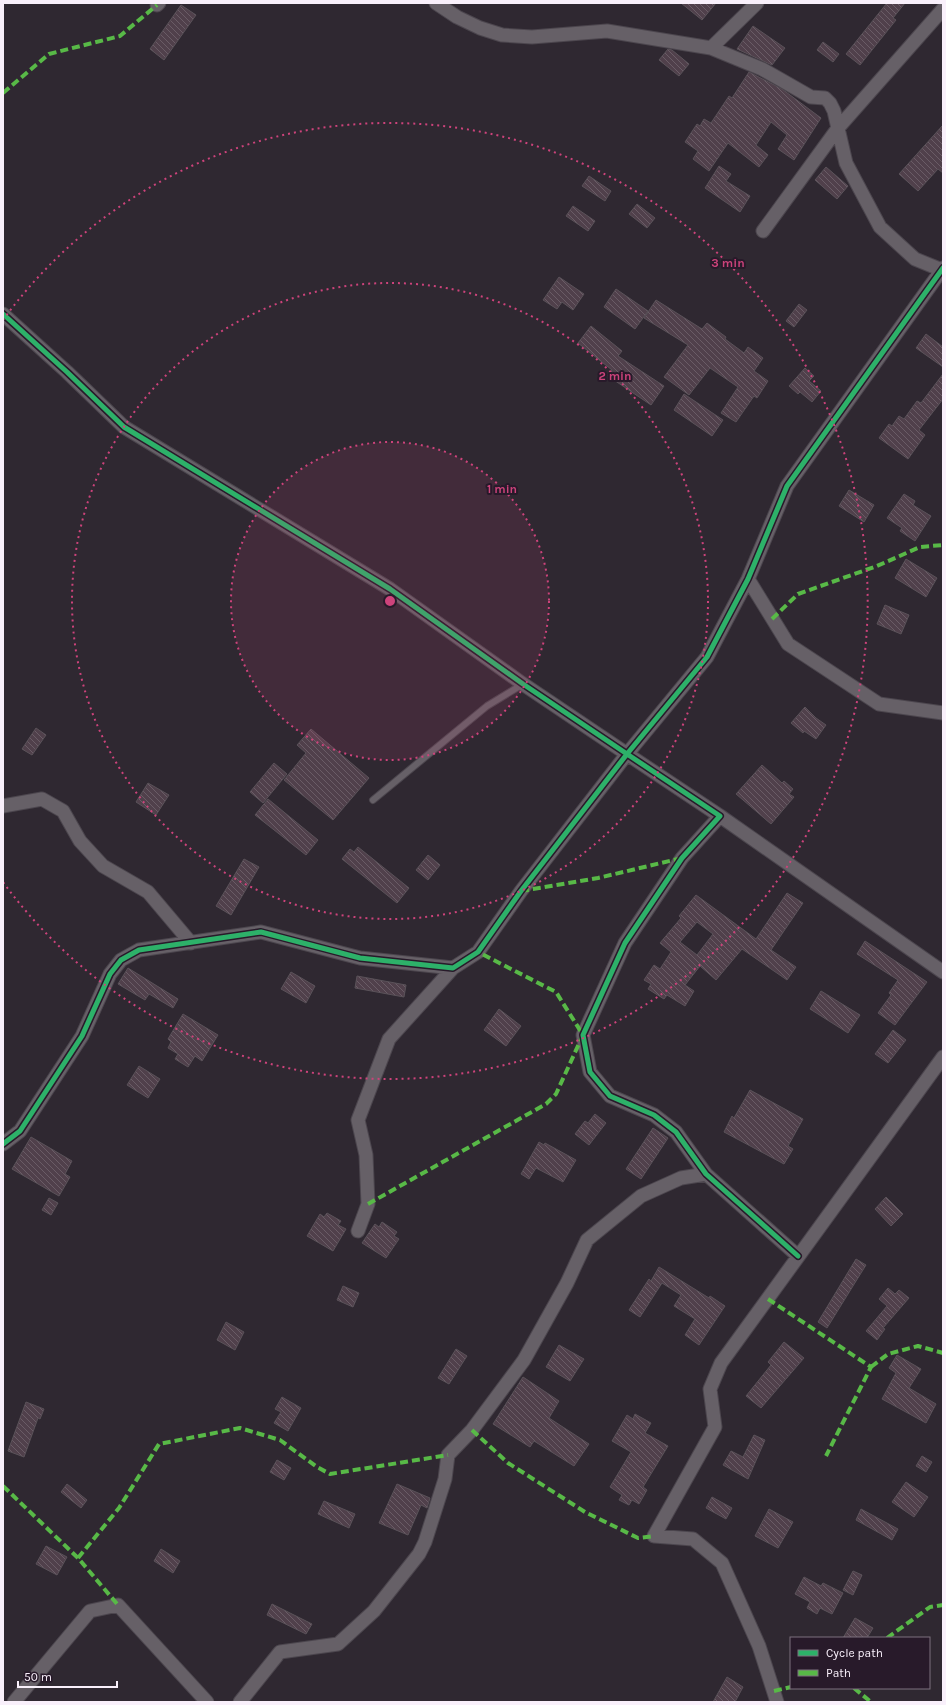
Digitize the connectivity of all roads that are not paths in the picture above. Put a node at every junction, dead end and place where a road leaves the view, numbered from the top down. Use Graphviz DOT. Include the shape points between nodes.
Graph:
graph roads {
  1 [pos="436,3"];
  2 [pos="757,3"];
  3 [pos="943,9"];
  4 [pos="711,48"];
  5 [pos="838,128"];
  6 [pos="763,231"];
  7 [pos="942,269"];
  8 [pos="3,314"];
  9 [pos="748,579"];
  10 [pos="523,684"];
  11 [pos="943,713"];
  12 [pos="626,754"];
  13 [pos="373,800"];
  14 [pos="3,806"];
  15 [pos="720,816"];
  16 [pos="191,943"];
  17 [pos="452,968"];
  18 [pos="943,972"];
  19 [pos="943,1057"];
  20 [pos="3,1144"];
  21 [pos="706,1174"];
  22 [pos="358,1231"];
  23 [pos="798,1256"];
  24 [pos="14,1702"];
  25 [pos="208,1702"];
  26 [pos="240,1702"];
  27 [pos="778,1702"];
  1 -- 4 [label="street" via="457,17 502,35 532,37 607,31"];
  2 -- 4 [label="street"];
  3 -- 5 [label="street"];
  4 -- 5 [label="street" via="762,69 811,97 825,98 834,111"];
  5 -- 6 [label="street"];
  5 -- 7 [label="street" via="846,163 880,227 915,259"];
  7 -- 9 [label="street" via="787,486"];
  8 -- 10 [label="street" via="124,427 390,589"];
  9 -- 11 [label="street" via="788,644 879,704"];
  9 -- 12 [label="street" via="706,657"];
  10 -- 12 [label="street"];
  10 -- 13 [label="lane" via="487,706"];
  12 -- 15 [label="street"];
  12 -- 17 [label="street" via="478,952"];
  14 -- 16 [label="street" via="42,799 63,810 80,841 103,866 148,892"];
  15 -- 18 [label="street"];
  15 -- 21 [label="street" via="682,858 624,943 583,1035 590,1072 610,1096 654,1115 676,1132"];
  16 -- 17 [label="street" via="261,932 360,958"];
  16 -- 20 [label="street" via="139,950 122,960 110,974 82,1036 20,1131"];
  17 -- 22 [label="street" via="389,1039 358,1120 366,1155 368,1204"];
  19 -- 23 [label="street"];
  21 -- 23 [label="street"];
  21 -- 26 [label="street" via="681,1178 641,1196 587,1240 567,1283 524,1360 472,1430 448,1455 445,1479 419,1554 374,1611 338,1644 280,1652"];
  23 -- 27 [label="street" via="721,1363 710,1389 715,1427 654,1536 693,1539 722,1564 759,1646"];
  24 -- 25 [label="street" via="90,1611 118,1604"];
}
